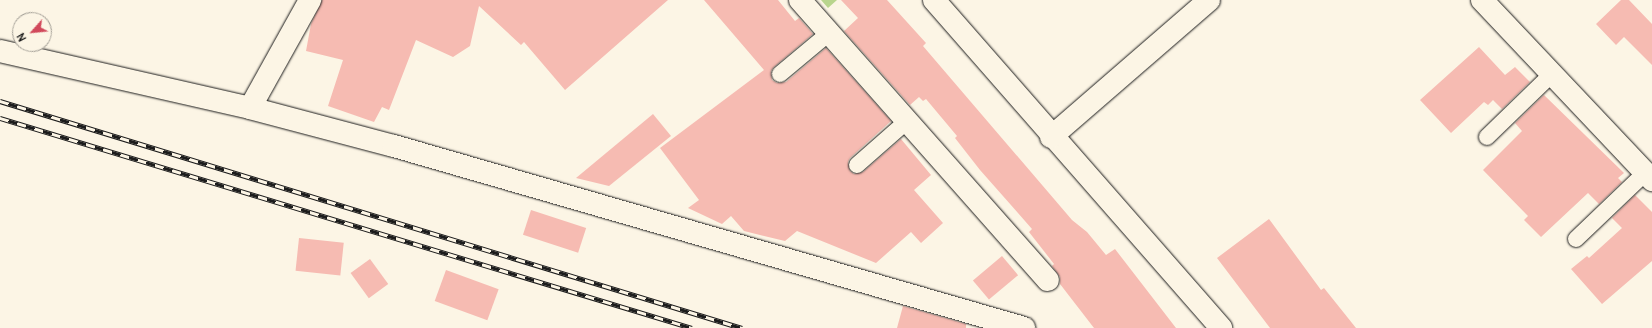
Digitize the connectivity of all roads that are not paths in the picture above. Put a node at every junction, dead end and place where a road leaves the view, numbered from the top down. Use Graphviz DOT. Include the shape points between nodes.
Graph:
graph roads {
  1 [pos="310,0"];
  2 [pos="800,0"];
  3 [pos="934,0"];
  4 [pos="1209,0"];
  5 [pos="1482,0"];
  6 [pos="829,33"];
  7 [pos="0,50"];
  8 [pos="780,74"];
  9 [pos="1552,74"];
  10 [pos="250,108"];
  11 [pos="907,121"];
  12 [pos="1051,137"];
  13 [pos="1486,137"];
  14 [pos="857,165"];
  15 [pos="1649,176"];
  16 [pos="1576,239"];
  17 [pos="1048,280"];
  18 [pos="1024,328"];
  19 [pos="1221,328"];
  1 -- 10 [label="street"];
  2 -- 6 [label="street"];
  3 -- 12 [label="street"];
  4 -- 12 [label="street"];
  5 -- 9 [label="street"];
  6 -- 8 [label="lane"];
  6 -- 11 [label="street"];
  7 -- 10 [label="street"];
  9 -- 13 [label="lane"];
  9 -- 15 [label="street"];
  10 -- 18 [label="street" via="394,146"];
  11 -- 14 [label="lane"];
  11 -- 17 [label="street"];
  12 -- 19 [label="street"];
  15 -- 16 [label="lane"];
}
